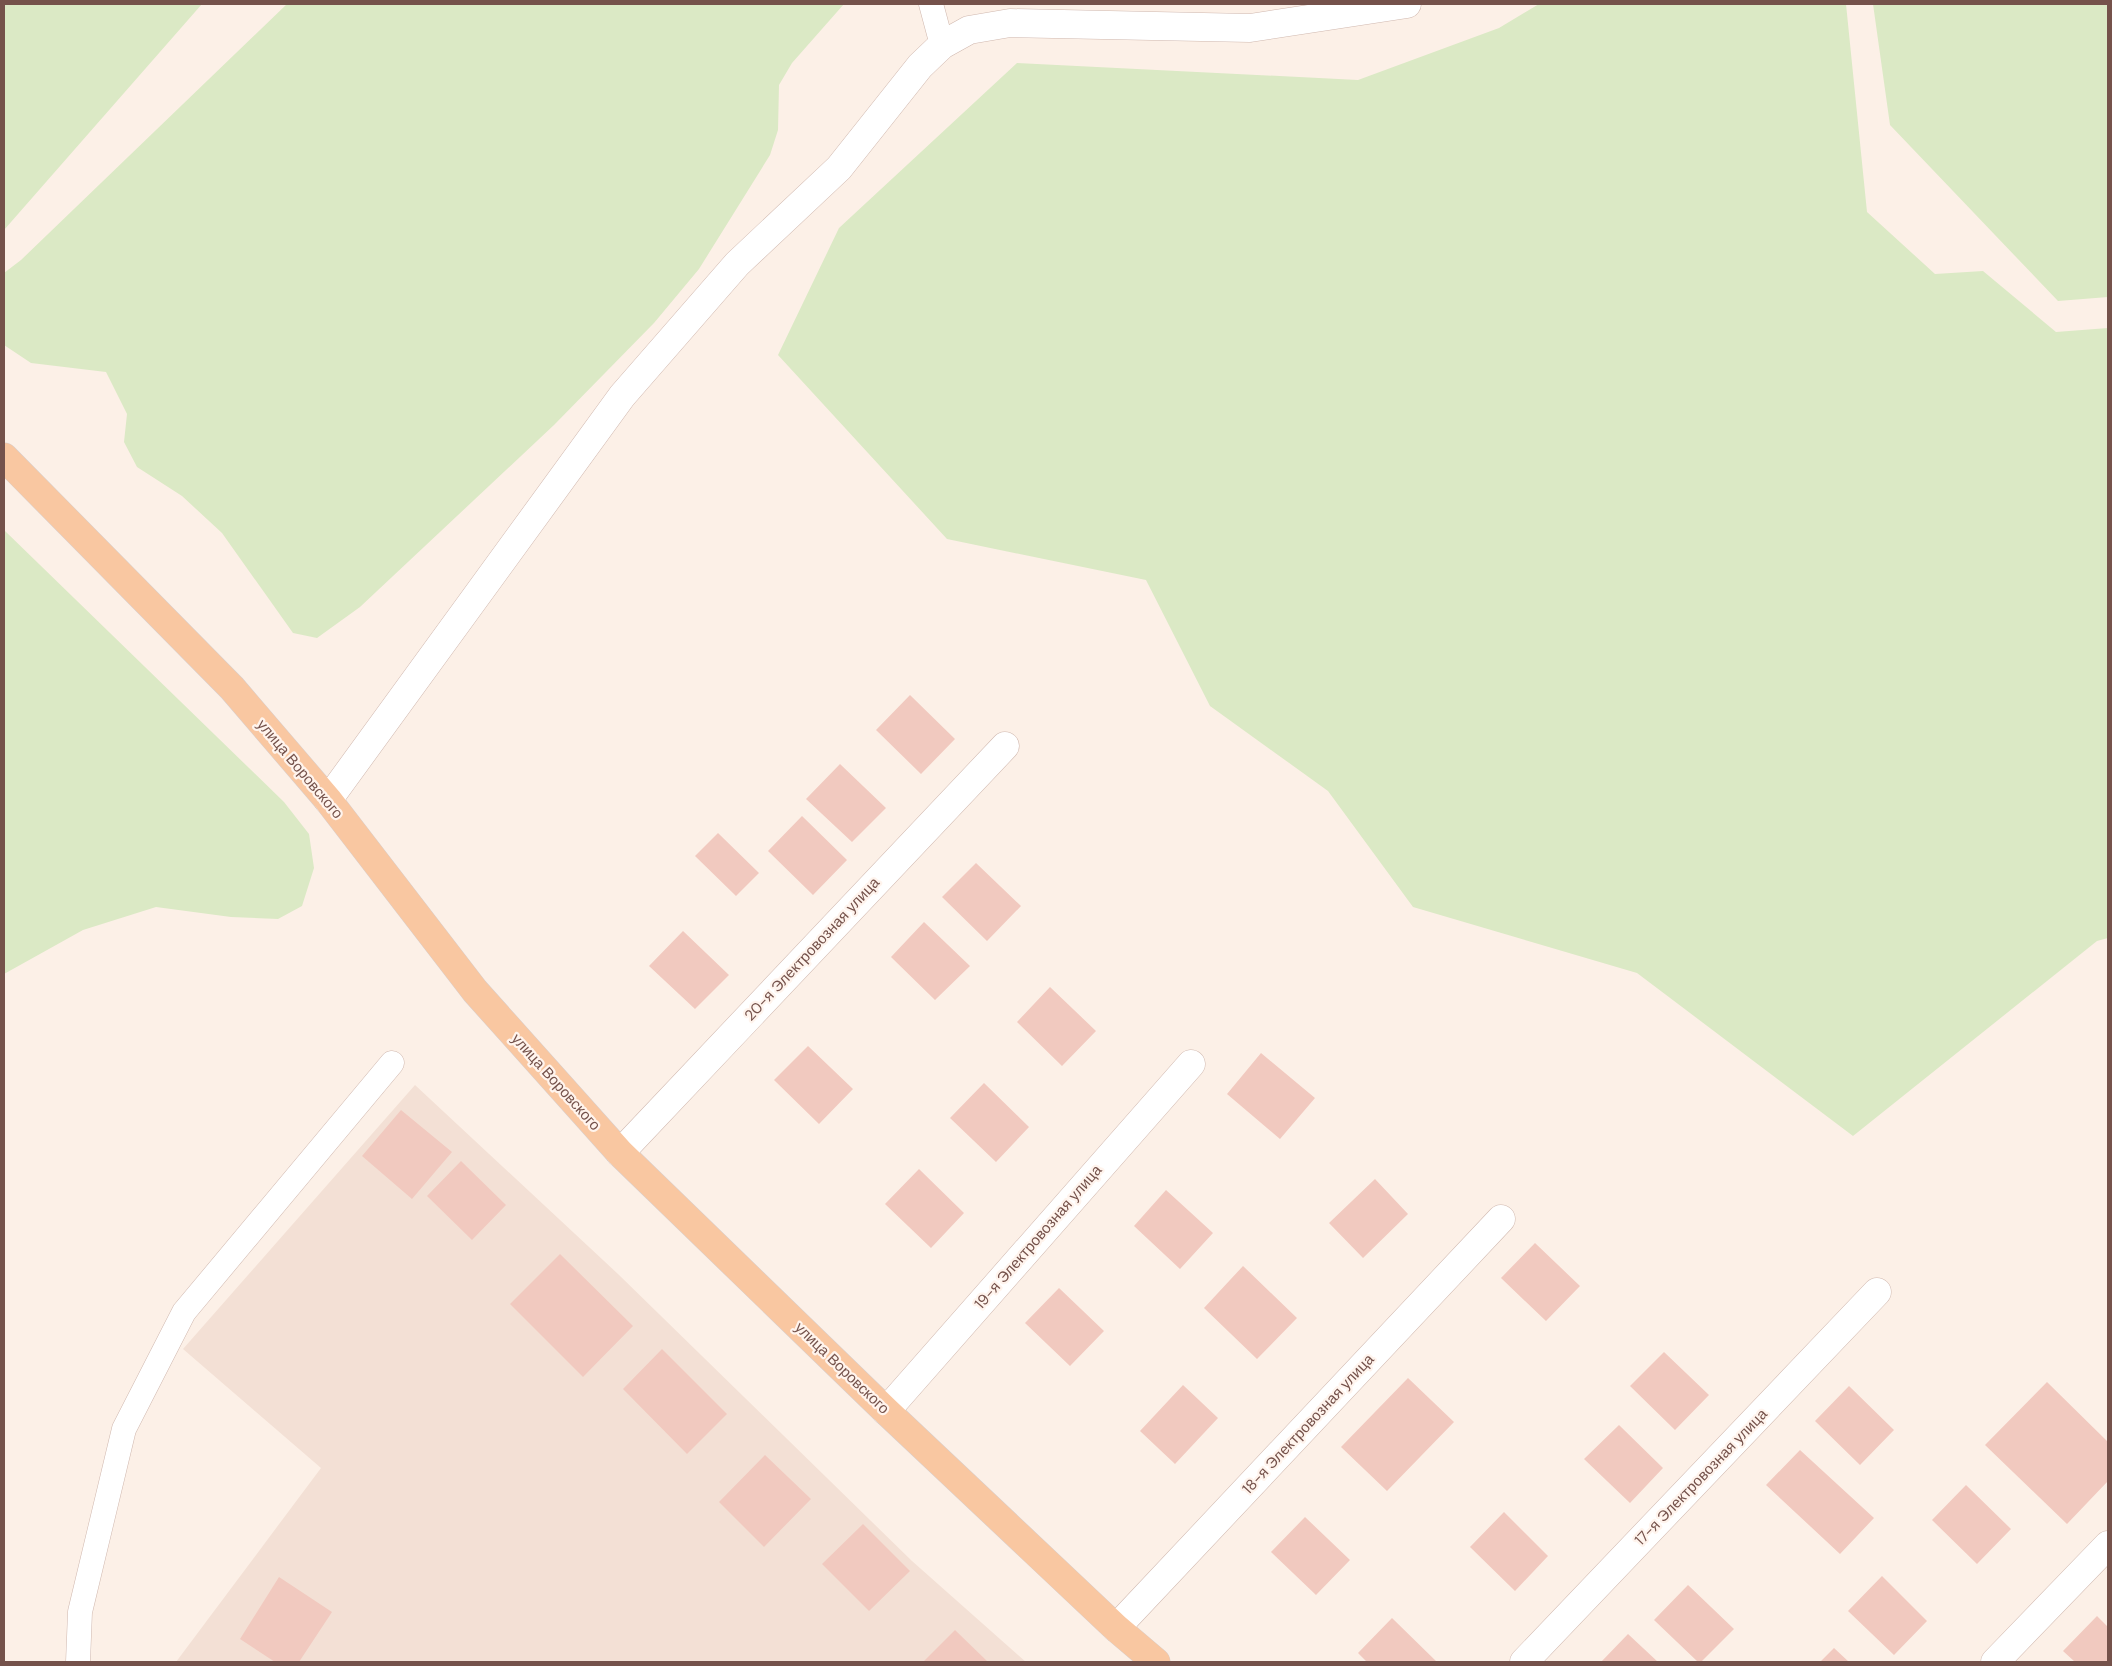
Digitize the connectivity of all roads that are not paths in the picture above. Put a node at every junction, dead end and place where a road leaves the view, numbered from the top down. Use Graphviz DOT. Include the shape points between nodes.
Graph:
graph roads {
  1 [pos="931,4"];
  2 [pos="1408,4"];
  3 [pos="1348,8"];
  4 [pos="942,45"];
  5 [pos="4,457"];
  6 [pos="1005,746"];
  7 [pos="328,800"];
  8 [pos="392,1062"];
  9 [pos="1191,1064"];
  10 [pos="620,1153"];
  11 [pos="1501,1219"];
  12 [pos="1877,1292"];
  13 [pos="886,1411"];
  14 [pos="2108,1545"];
  15 [pos="1116,1628"];
  16 [pos="78,1662"];
  17 [pos="1156,1662"];
  18 [pos="1524,1662"];
  19 [pos="1995,1662"];
  1 -- 4 [label="lane"];
  2 -- 3 [label="street"];
  3 -- 4 [label="street" via="1250,28 1010,24 969,30"];
  4 -- 7 [label="street" via="920,66 839,168 737,264 622,396"];
  5 -- 7 [label="main road, улица Воровского" via="232,688"];
  6 -- 10 [label="street, 20-я Электровозная улица"];
  7 -- 10 [label="main road, улица Воровского" via="475,991"];
  8 -- 16 [label="lane" via="184,1312 124,1428 80,1612"];
  9 -- 13 [label="street, 19-я Электровозная улица"];
  10 -- 13 [label="main road, улица Воровского"];
  11 -- 15 [label="street, 18-я Электровозная улица"];
  12 -- 18 [label="street, 17-я Электровозная улица"];
  13 -- 15 [label="main road, улица Воровского"];
  14 -- 19 [label="street"];
  15 -- 17 [label="main road, улица Воровского"];
}
